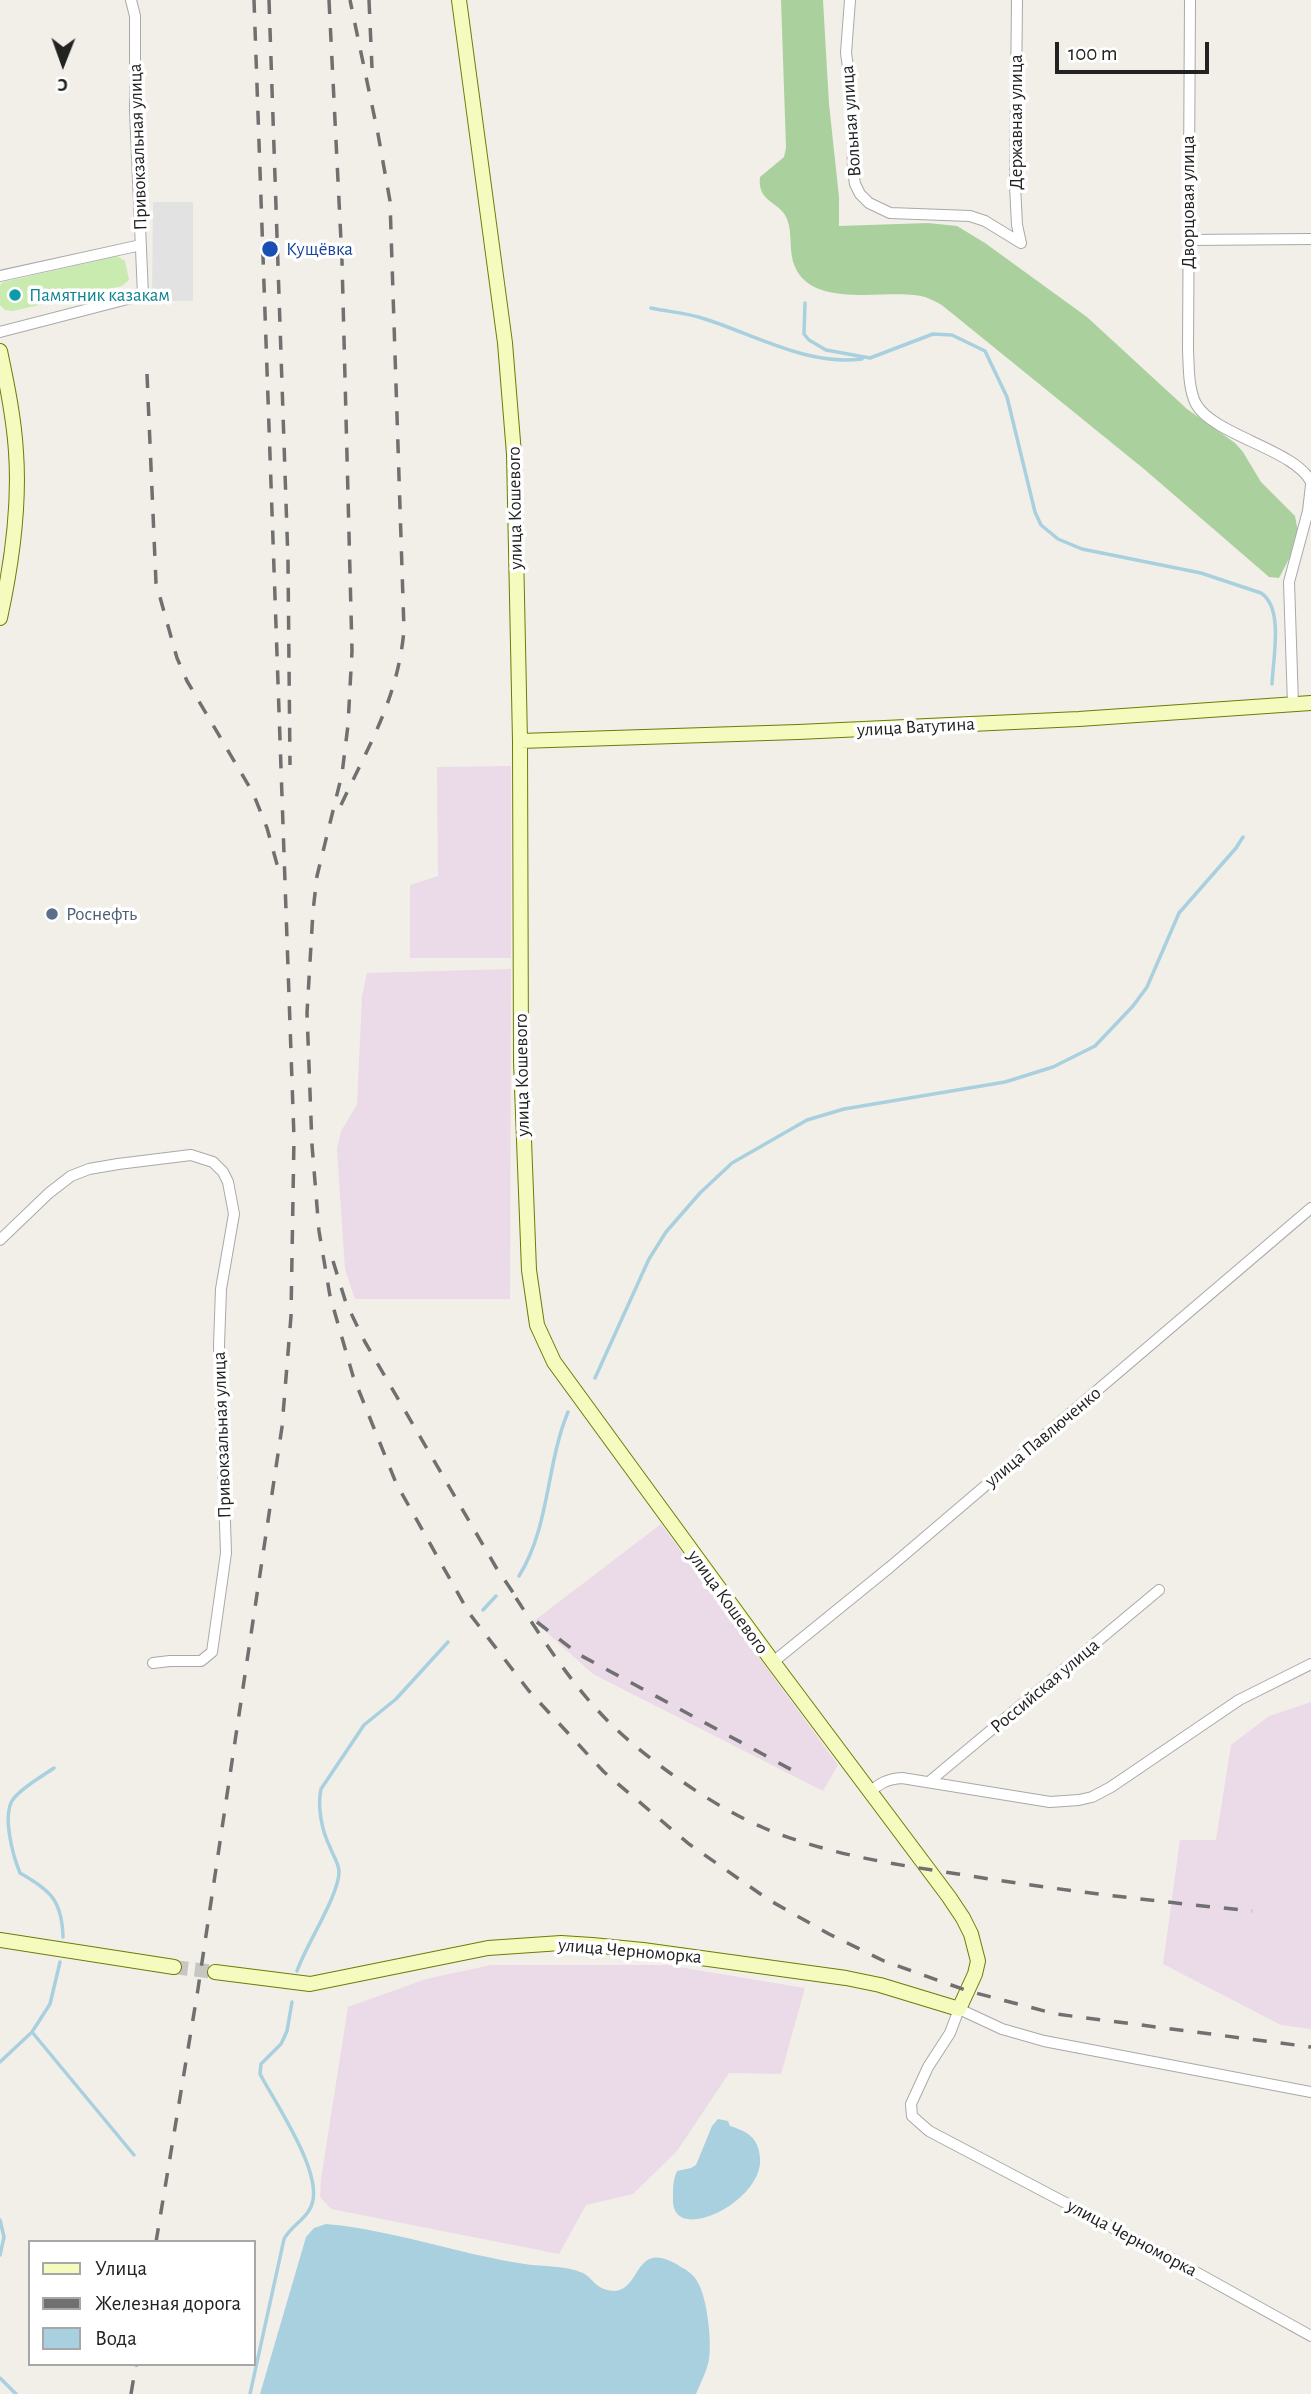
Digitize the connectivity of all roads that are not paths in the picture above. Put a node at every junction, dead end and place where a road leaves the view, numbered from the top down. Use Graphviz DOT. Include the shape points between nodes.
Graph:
graph roads {
  1 [pos="131,0"];
  2 [pos="459,0"];
  3 [pos="850,0"];
  4 [pos="1017,0"];
  5 [pos="1190,0"];
  6 [pos="1311,239"];
  7 [pos="1188,240"];
  8 [pos="1021,243"];
  9 [pos="141,245"];
  10 [pos="0,276"];
  11 [pos="0,332"];
  12 [pos="0,351"];
  13 [pos="1310,480"];
  14 [pos="10,569"];
  15 [pos="0,580"];
  16 [pos="0,618"];
  17 [pos="1311,703"];
  18 [pos="1293,705"];
  19 [pos="520,740"];
  20 [pos="1311,1208"];
  21 [pos="0,1240"];
  22 [pos="1159,1590"];
  23 [pos="773,1662"];
  24 [pos="153,1663"];
  25 [pos="1311,1664"];
  26 [pos="930,1781"];
  27 [pos="869,1793"];
  28 [pos="0,1940"];
  29 [pos="174,1967"];
  30 [pos="215,1972"];
  31 [pos="959,2009"];
  32 [pos="1311,2092"];
  33 [pos="1311,2336"];
  1 -- 9 [label="street, Привокзальная улица"];
  2 -- 19 [label="street, улица Кошевого" via="511,407"];
  3 -- 8 [label="street, Вольная улица" via="846,53 853,171 860,194 890,213 970,216"];
  4 -- 8 [label="street, Державная улица" via="1015,185"];
  5 -- 7 [label="street, Дворцовая улица"];
  6 -- 7 [label="street"];
  7 -- 13 [label="street, Дворцовая улица" via="1188,350 1195,402 1215,422 1287,460"];
  9 -- 10 [label="street"];
  9 -- 11 [label="street, Привокзальная улица" via="143,295"];
  12 -- 14 [label="street" via="16,452"];
  13 -- 18 [label="street" via="1308,511 1289,582"];
  14 -- 15 [label="street"];
  14 -- 16 [label="street"];
  17 -- 18 [label="street, улица Ватутина"];
  18 -- 19 [label="street, улица Ватутина" via="798,732"];
  19 -- 23 [label="street, улица Кошевого" via="521,1062 529,1270 537,1325 554,1362"];
  20 -- 23 [label="street, улица Павлюченко"];
  21 -- 24 [label="street, Привокзальная улица" via="49,1193 89,1169 191,1155 213,1162 228,1182 234,1214 221,1289 219,1345 226,1553 212,1652 201,1661"];
  22 -- 26 [label="street, Российская улица"];
  23 -- 27 [label="street, улица Кошевого"];
  25 -- 26 [label="street" via="1239,1700 1092,1797 1050,1802"];
  26 -- 27 [label="street" via="888,1779"];
  27 -- 31 [label="street, улица Кошевого" via="949,1897 971,1934 978,1961"];
  28 -- 29 [label="street"];
  30 -- 31 [label="street, улица Черноморка" via="310,1984 488,1948 561,1943 656,1951 846,1978"];
  31 -- 32 [label="street, улица Черноморка" via="1002,2029 1044,2041"];
  31 -- 33 [label="street, улица Черноморка" via="913,2097 910,2111 919,2123"];
}
